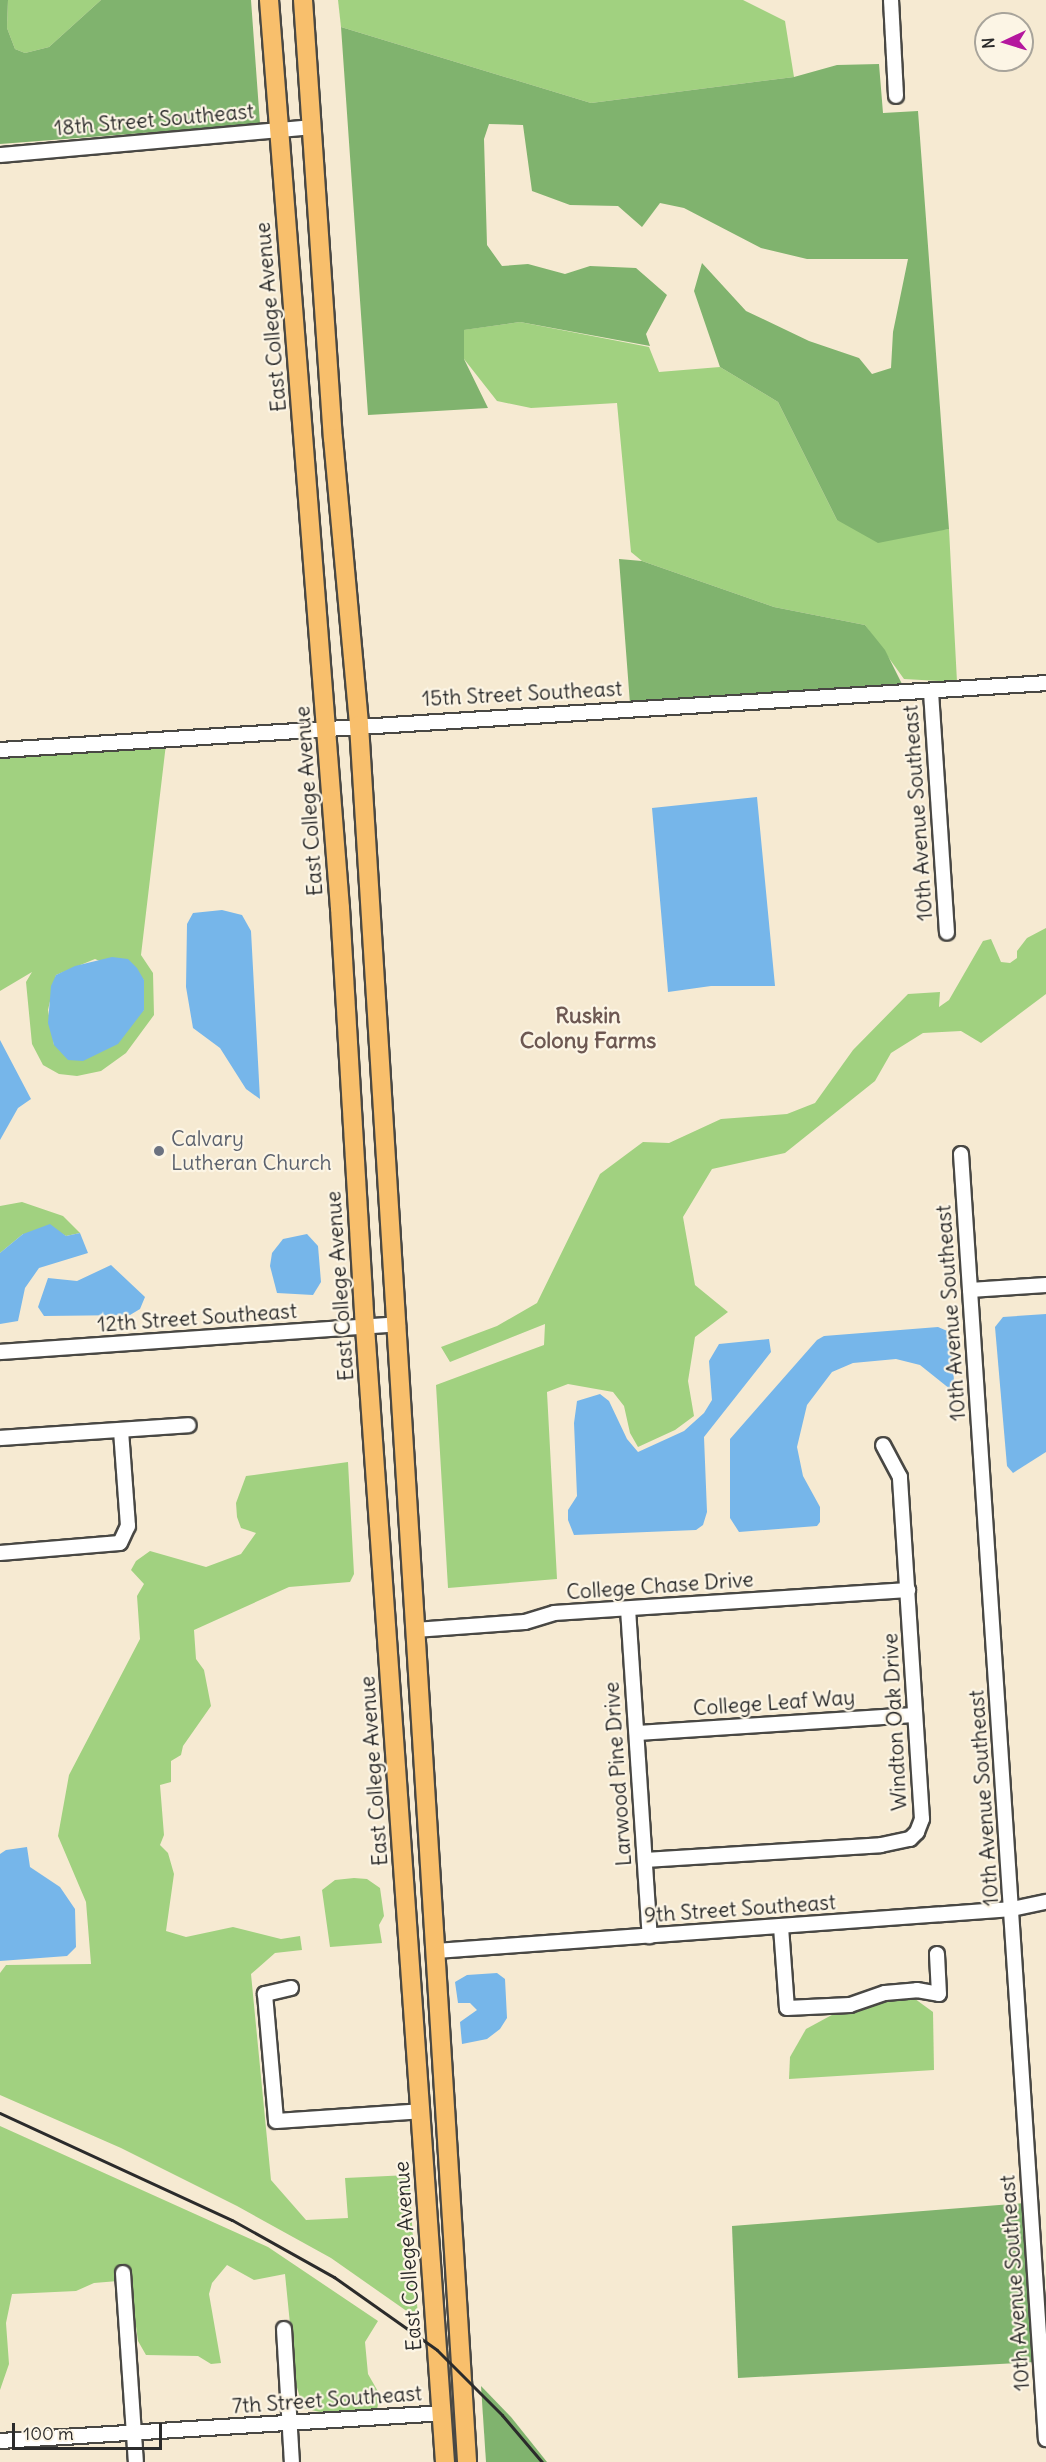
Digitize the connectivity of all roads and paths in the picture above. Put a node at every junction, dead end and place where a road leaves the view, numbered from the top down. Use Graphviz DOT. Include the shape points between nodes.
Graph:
graph roads {
  1 [pos="269,0"];
  2 [pos="303,0"];
  3 [pos="891,0"];
  4 [pos="896,96"];
  5 [pos="312,127"];
  6 [pos="277,129"];
  7 [pos="0,155"];
  8 [pos="1046,683"];
  9 [pos="931,692"];
  10 [pos="359,725"];
  11 [pos="326,727"];
  12 [pos="0,750"];
  13 [pos="947,932"];
  14 [pos="961,1154"];
  15 [pos="1046,1285"];
  16 [pos="970,1290"];
  17 [pos="398,1324"];
  18 [pos="365,1327"];
  19 [pos="0,1352"];
  20 [pos="189,1425"];
  21 [pos="121,1430"];
  22 [pos="0,1438"];
  23 [pos="883,1445"];
  24 [pos="0,1552"];
  25 [pos="908,1590"];
  26 [pos="628,1609"];
  27 [pos="415,1630"];
  28 [pos="914,1715"];
  29 [pos="637,1733"];
  30 [pos="400,1826"];
  31 [pos="645,1860"];
  32 [pos="1046,1902"];
  33 [pos="1012,1909"];
  34 [pos="781,1927"];
  35 [pos="650,1936"];
  36 [pos="436,1951"];
  37 [pos="937,1954"];
  38 [pos="423,1968"];
  39 [pos="411,1984"];
  40 [pos="291,1988"];
  41 [pos="444,2074"];
  42 [pos="421,2111"];
  43 [pos="123,2273"];
  44 [pos="284,2329"];
  45 [pos="441,2414"];
  46 [pos="290,2424"];
  47 [pos="134,2434"];
  48 [pos="1046,2439"];
  49 [pos="0,2441"];
  50 [pos="136,2462"];
  51 [pos="292,2462"];
  52 [pos="445,2462"];
  53 [pos="467,2462"];
  1 -- 6 [label="main road, East College Avenue"];
  2 -- 5 [label="main road"];
  3 -- 4 [label="street"];
  5 -- 6 [label="street, 18th Street Southeast"];
  5 -- 10 [label="main road" via="333,438"];
  6 -- 7 [label="street, 18th Street Southeast"];
  6 -- 11 [label="main road, East College Avenue"];
  8 -- 9 [label="street, 15th Street Southeast"];
  9 -- 10 [label="street, 15th Street Southeast"];
  9 -- 13 [label="street, 10th Avenue Southeast"];
  10 -- 11 [label="street, 15th Street Southeast"];
  10 -- 17 [label="main road"];
  11 -- 12 [label="street, 15th Street Southeast"];
  11 -- 18 [label="main road, East College Avenue"];
  14 -- 16 [label="street, 10th Avenue Southeast"];
  15 -- 16 [label="street"];
  16 -- 33 [label="street, 10th Avenue Southeast"];
  17 -- 18 [label="street, 12th Street Southeast"];
  17 -- 27 [label="main road"];
  18 -- 19 [label="street, 12th Street Southeast"];
  18 -- 30 [label="main road, East College Avenue"];
  20 -- 21 [label="street"];
  21 -- 22 [label="street"];
  21 -- 24 [label="street" via="128,1526 120,1543"];
  23 -- 25 [label="street, Windton Oak Drive" via="900,1477"];
  25 -- 26 [label="street, College Chase Drive"];
  25 -- 28 [label="street, Windton Oak Drive"];
  26 -- 27 [label="street, College Chase Drive"];
  26 -- 29 [label="street, Larwood Pine Drive"];
  27 -- 36 [label="main road"];
  28 -- 29 [label="street, College Leaf Way"];
  28 -- 31 [label="street, Windton Oak Drive" via="922,1819 910,1839 881,1845"];
  29 -- 31 [label="street, Larwood Pine Drive"];
  30 -- 36 [label="main road" via="411,1867 415,1929 420,1943"];
  30 -- 39 [label="main road, East College Avenue"];
  31 -- 35 [label="street, Larwood Pine Drive"];
  32 -- 33 [label="street, 9th Street Southeast"];
  33 -- 34 [label="street, 9th Street Southeast"];
  33 -- 48 [label="street, 10th Avenue Southeast"];
  34 -- 35 [label="street, 9th Street Southeast"];
  34 -- 37 [label="street" via="787,2008 850,2005 906,1991 939,1994"];
  35 -- 36 [label="street, 9th Street Southeast"];
  36 -- 38 [label="main road"];
  36 -- 41 [label="main road"];
  38 -- 39 [label="main road"];
  38 -- 41 [label="main road" via="431,2049"];
  39 -- 42 [label="main road, East College Avenue"];
  40 -- 42 [label="street" via="265,1994 276,2121"];
  41 -- 53 [label="main road"];
  42 -- 45 [label="main road, East College Avenue"];
  43 -- 47 [label="street"];
  44 -- 46 [label="street"];
  45 -- 46 [label="street, 7th Street Southeast"];
  45 -- 52 [label="main road, East College Avenue"];
  46 -- 47 [label="street, 7th Street Southeast"];
  46 -- 51 [label="street"];
  47 -- 49 [label="street, 7th Street Southeast"];
  47 -- 50 [label="street"];
}
